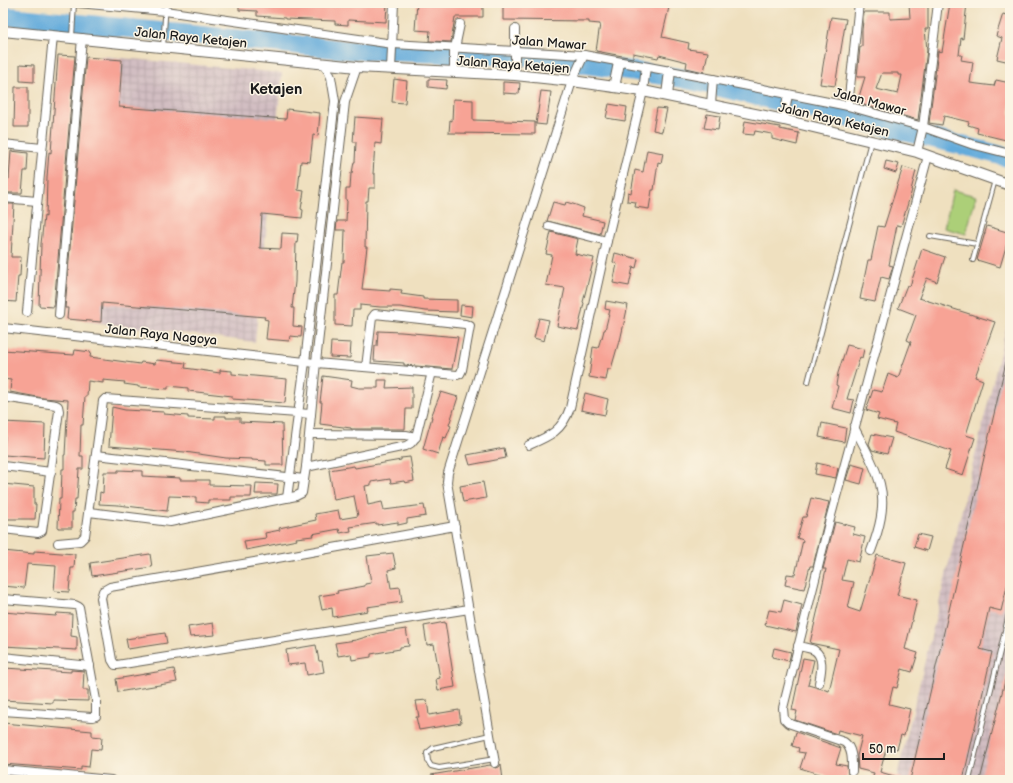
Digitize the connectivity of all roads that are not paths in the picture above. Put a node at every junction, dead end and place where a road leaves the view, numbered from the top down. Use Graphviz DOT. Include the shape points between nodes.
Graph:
graph roads {
  1 [pos="394,3"];
  2 [pos="859,3"];
  3 [pos="938,3"];
  4 [pos="75,4"];
  5 [pos="165,10"];
  6 [pos="460,24"];
  7 [pos="515,29"];
  8 [pos="3,31"];
  9 [pos="53,36"];
  10 [pos="77,38"];
  11 [pos="163,47"];
  12 [pos="392,47"];
  13 [pos="455,51"];
  14 [pos="515,54"];
  15 [pos="583,58"];
  16 [pos="325,64"];
  17 [pos="618,65"];
  18 [pos="357,67"];
  19 [pos="391,67"];
  20 [pos="646,69"];
  21 [pos="454,70"];
  22 [pos="515,71"];
  23 [pos="670,73"];
  24 [pos="574,77"];
  25 [pos="713,81"];
  26 [pos="615,84"];
  27 [pos="644,87"];
  28 [pos="667,92"];
  29 [pos="787,96"];
  30 [pos="711,100"];
  31 [pos="335,101"];
  32 [pos="345,102"];
  33 [pos="848,106"];
  34 [pos="784,115"];
  35 [pos="922,131"];
  36 [pos="871,141"];
  37 [pos="3,144"];
  38 [pos="42,148"];
  39 [pos="918,149"];
  40 [pos="1010,154"];
  41 [pos="928,156"];
  42 [pos="995,180"];
  43 [pos="1010,185"];
  44 [pos="3,198"];
  45 [pos="37,201"];
  46 [pos="549,226"];
  47 [pos="930,236"];
  48 [pos="607,241"];
  49 [pos="977,244"];
  50 [pos="973,260"];
  51 [pos="27,312"];
  52 [pos="59,315"];
  53 [pos="3,328"];
  54 [pos="305,362"];
  55 [pos="316,362"];
  56 [pos="366,367"];
  57 [pos="432,372"];
  58 [pos="808,382"];
  59 [pos="3,397"];
  60 [pos="299,413"];
  61 [pos="311,414"];
  62 [pos="854,427"];
  63 [pos="310,434"];
  64 [pos="416,437"];
  65 [pos="529,445"];
  66 [pos="96,455"];
  67 [pos="3,466"];
  68 [pos="306,467"];
  69 [pos="50,472"];
  70 [pos="291,477"];
  71 [pos="304,479"];
  72 [pos="287,498"];
  73 [pos="89,512"];
  74 [pos="455,526"];
  75 [pos="3,529"];
  76 [pos="58,543"];
  77 [pos="871,551"];
  78 [pos="3,599"];
  79 [pos="469,609"];
  80 [pos="1010,610"];
  81 [pos="798,646"];
  82 [pos="3,657"];
  83 [pos="90,666"];
  84 [pos="819,683"];
  85 [pos="3,710"];
  86 [pos="490,735"];
  87 [pos="495,761"];
  88 [pos="3,770"];
  89 [pos="852,772"];
  90 [pos="111,780"];
  91 [pos="969,780"];
  1 -- 12 [label="street"];
  2 -- 33 [label="street"];
  3 -- 35 [label="street"];
  4 -- 5 [label="street, Jalan Mawar"];
  4 -- 10 [label="lane" via="72,26"];
  5 -- 11 [label="lane"];
  5 -- 12 [label="street, Jalan Mawar"];
  6 -- 13 [label="street"];
  7 -- 14 [label="street"];
  8 -- 9 [label="street, Jalan Raya Ketajen"];
  9 -- 10 [label="street, Jalan Raya Ketajen"];
  9 -- 38 [label="street"];
  10 -- 11 [label="street, Jalan Raya Ketajen"];
  10 -- 52 [label="street"];
  11 -- 16 [label="street, Jalan Raya Ketajen"];
  12 -- 13 [label="street, Jalan Mawar"];
  12 -- 19 [label="street"];
  13 -- 14 [label="street, Jalan Mawar"];
  13 -- 21 [label="street"];
  14 -- 15 [label="street, Jalan Mawar"];
  14 -- 22 [label="street"];
  15 -- 17 [label="street, Jalan Mawar"];
  15 -- 24 [label="street"];
  16 -- 18 [label="street, Jalan Raya Ketajen"];
  16 -- 31 [label="street" via="332,77"];
  17 -- 20 [label="street, Jalan Mawar"];
  17 -- 26 [label="street"];
  18 -- 19 [label="street, Jalan Raya Ketajen"];
  18 -- 32 [label="street"];
  19 -- 21 [label="street, Jalan Raya Ketajen"];
  20 -- 23 [label="street, Jalan Mawar"];
  20 -- 27 [label="street"];
  21 -- 22 [label="street, Jalan Raya Ketajen"];
  22 -- 24 [label="street, Jalan Raya Ketajen"];
  23 -- 25 [label="street, Jalan Mawar"];
  23 -- 28 [label="street"];
  24 -- 26 [label="street, Jalan Raya Ketajen"];
  24 -- 74 [label="street" via="448,474 447,482"];
  25 -- 29 [label="street, Jalan Mawar"];
  25 -- 30 [label="street"];
  26 -- 27 [label="street, Jalan Raya Ketajen"];
  27 -- 28 [label="street, Jalan Raya Ketajen"];
  27 -- 48 [label="street"];
  28 -- 30 [label="street, Jalan Raya Ketajen"];
  29 -- 33 [label="street, Jalan Mawar"];
  29 -- 34 [label="street"];
  30 -- 34 [label="street, Jalan Raya Ketajen"];
  31 -- 32 [label="street"];
  31 -- 54 [label="street"];
  32 -- 55 [label="street"];
  33 -- 35 [label="street, Jalan Mawar"];
  34 -- 36 [label="street, Jalan Raya Ketajen"];
  35 -- 39 [label="street"];
  35 -- 40 [label="street, Jalan Mawar"];
  36 -- 39 [label="street, Jalan Raya Ketajen"];
  36 -- 58 [label="lane"];
  37 -- 38 [label="street"];
  38 -- 45 [label="street"];
  39 -- 41 [label="street, Jalan Raya Ketajen"];
  41 -- 42 [label="street, Jalan Raya Ketajen"];
  41 -- 62 [label="street"];
  42 -- 43 [label="street, Jalan Raya Ketajen"];
  42 -- 49 [label="lane"];
  44 -- 45 [label="street"];
  45 -- 51 [label="street"];
  46 -- 48 [label="street"];
  47 -- 49 [label="lane"];
  48 -- 65 [label="street" via="568,414 561,426 549,437"];
  49 -- 50 [label="lane"];
  53 -- 54 [label="street, Jalan Raya Nagoya"];
  54 -- 55 [label="street, Jalan Raya Nagoya"];
  54 -- 60 [label="street"];
  55 -- 56 [label="street, Jalan Raya Nagoya"];
  55 -- 61 [label="street"];
  56 -- 57 [label="street, Jalan Raya Nagoya"];
  56 -- 57 [label="street, Jalan Raya Nagoya" via="372,318 375,314 469,325 461,373 454,375"];
  57 -- 64 [label="street"];
  59 -- 69 [label="street" via="58,406 60,414"];
  60 -- 61 [label="street"];
  60 -- 66 [label="street" via="105,399"];
  60 -- 70 [label="street"];
  61 -- 63 [label="street"];
  62 -- 77 [label="street" via="874,466 880,484 881,516"];
  62 -- 81 [label="street"];
  63 -- 64 [label="street"];
  63 -- 68 [label="street"];
  64 -- 68 [label="street" via="406,446"];
  66 -- 70 [label="street"];
  66 -- 73 [label="street"];
  67 -- 69 [label="street"];
  68 -- 71 [label="street"];
  69 -- 75 [label="street" via="41,532"];
  70 -- 71 [label="street"];
  70 -- 72 [label="street"];
  71 -- 72 [label="street" via="302,493"];
  72 -- 73 [label="street" via="170,522"];
  73 -- 76 [label="street" via="83,540"];
  74 -- 79 [label="street"];
  74 -- 79 [label="street" via="110,587 105,589 101,598 112,662 117,665"];
  78 -- 83 [label="street" via="79,606"];
  79 -- 86 [label="street"];
  80 -- 91 [label="lane"];
  81 -- 84 [label="street" via="814,650 819,655 822,663"];
  81 -- 89 [label="street" via="784,701 784,719 788,724 848,745"];
  82 -- 83 [label="street"];
  83 -- 85 [label="street" via="97,705 94,717"];
  86 -- 87 [label="street"];
  86 -- 87 [label="lane" via="433,748 427,753 427,759 431,766 439,768"];
  88 -- 90 [label="street"];
}
